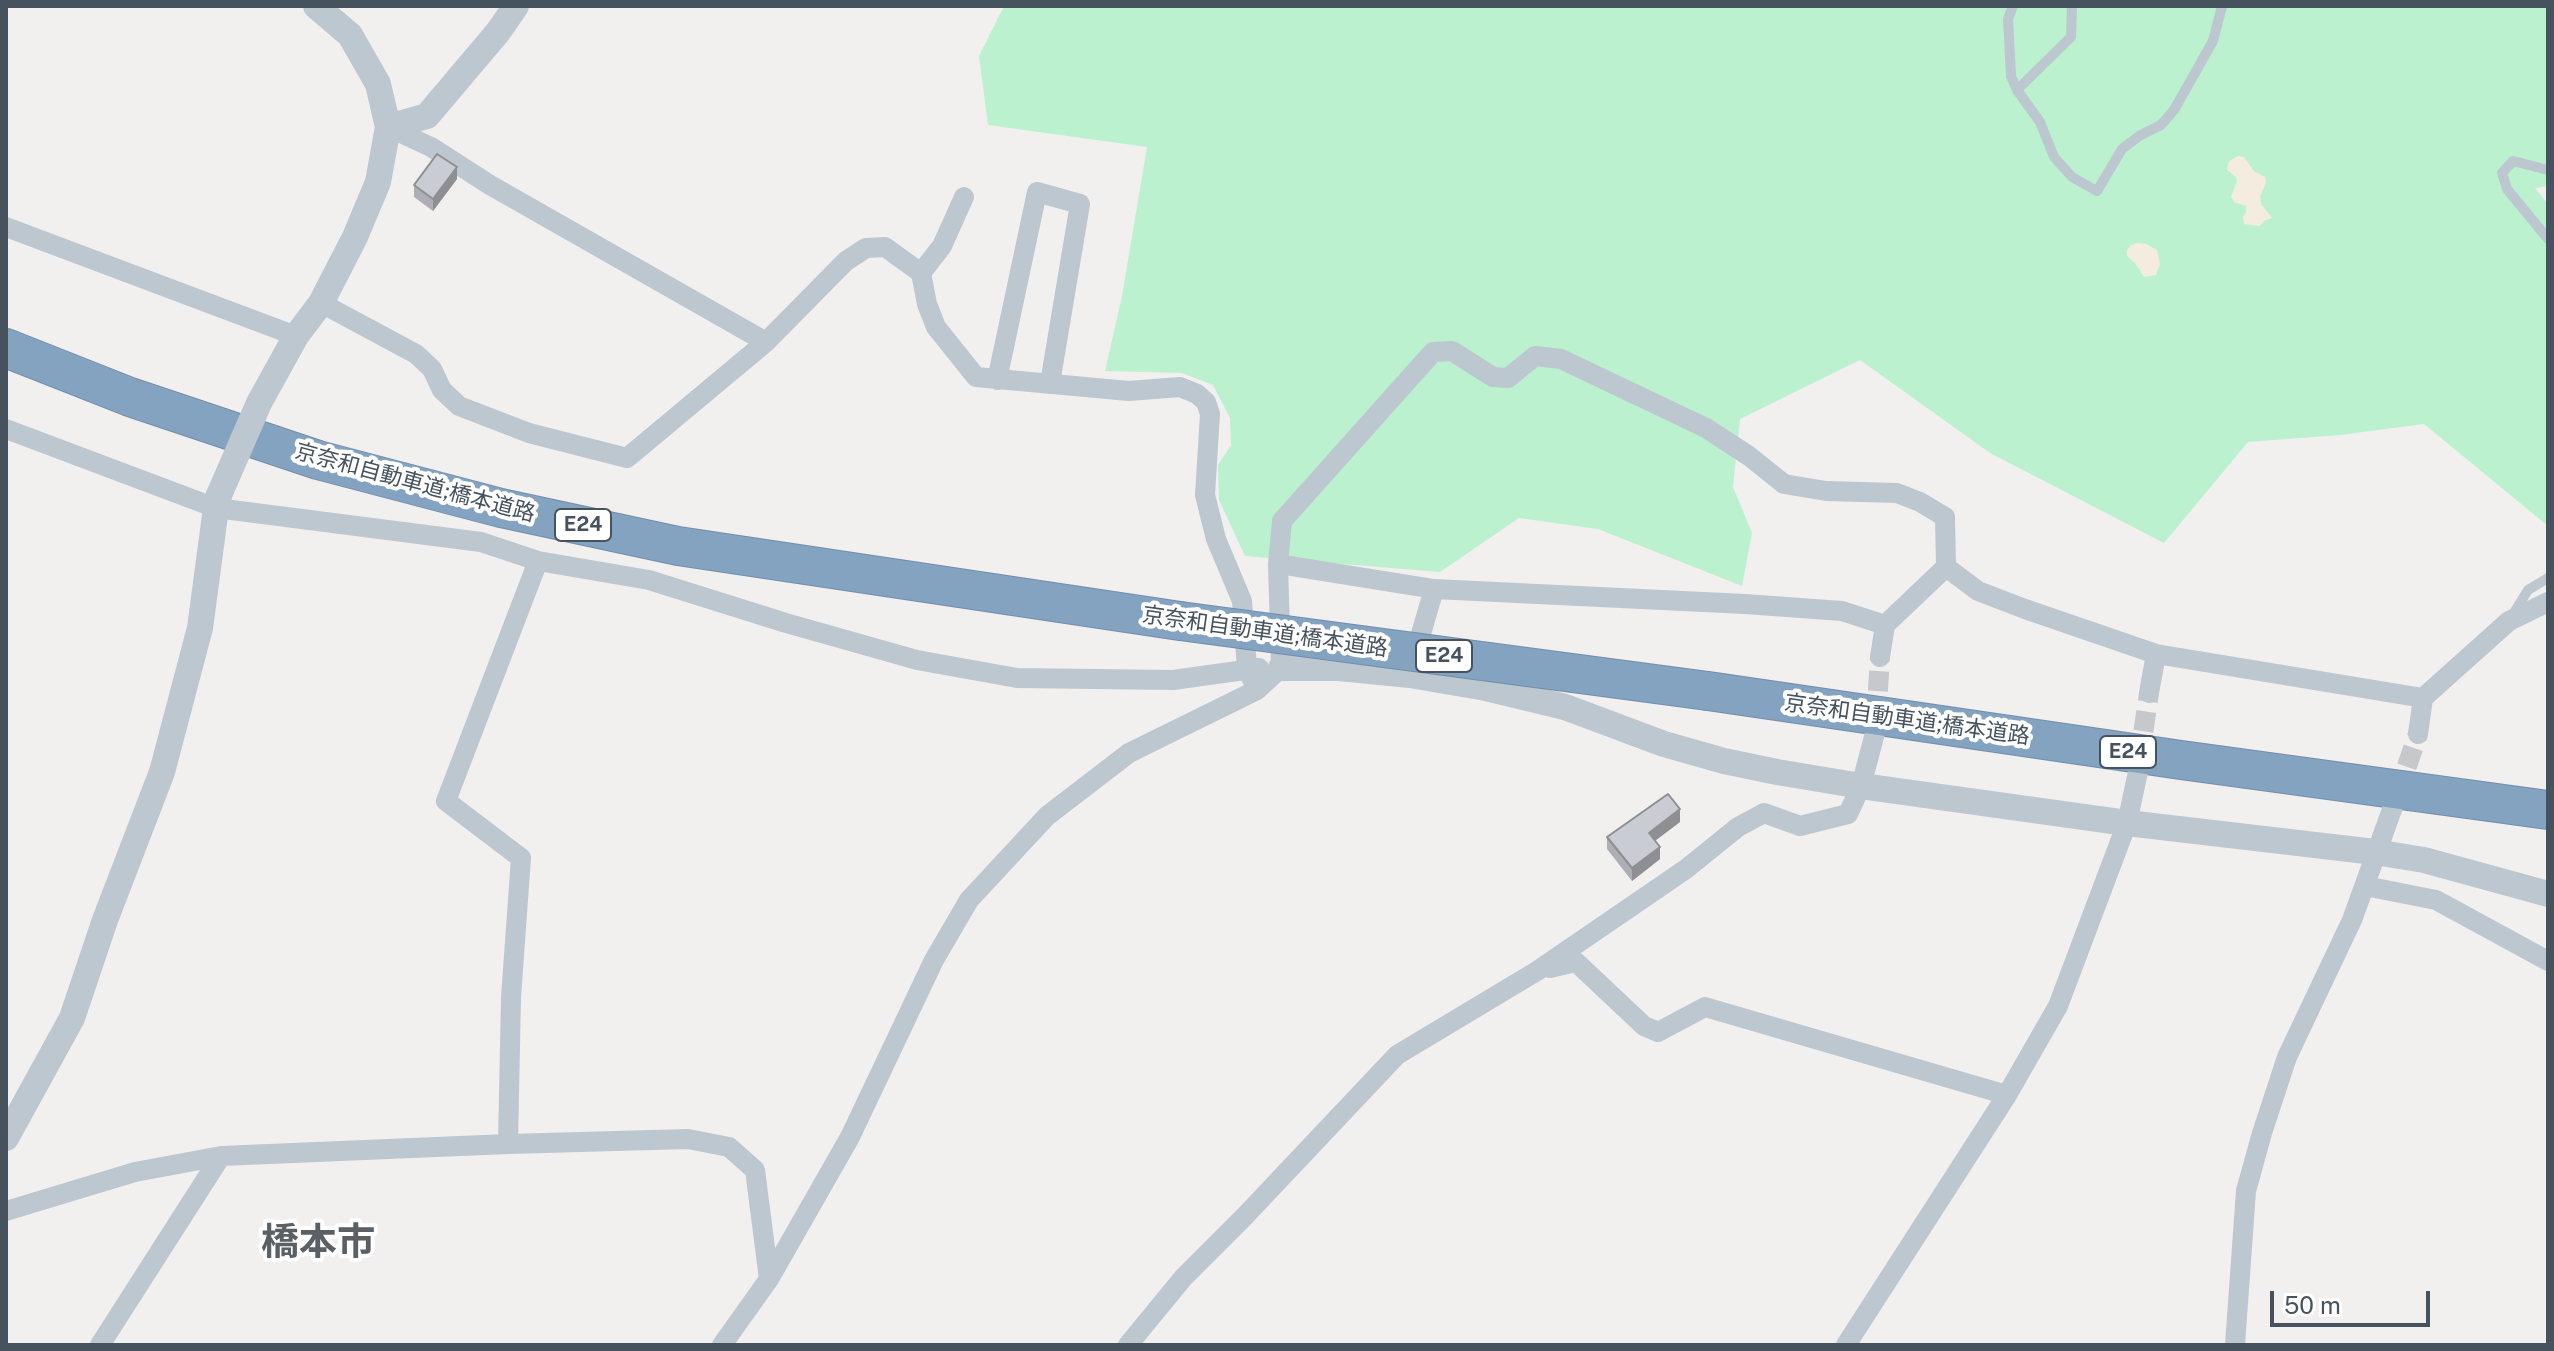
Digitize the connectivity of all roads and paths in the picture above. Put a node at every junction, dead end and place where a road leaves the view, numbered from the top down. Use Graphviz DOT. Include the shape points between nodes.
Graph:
graph roads {
  1 [pos="316,6"];
  2 [pos="516,6"];
  3 [pos="2013,6"];
  4 [pos="2072,6"];
  5 [pos="2225,6"];
  6 [pos="2017,90"];
  7 [pos="388,127"];
  8 [pos="2548,170"];
  9 [pos="964,197"];
  10 [pos="6,227"];
  11 [pos="2548,239"];
  12 [pos="921,273"];
  13 [pos="321,303"];
  14 [pos="296,336"];
  15 [pos="766,342"];
  16 [pos="6,348"];
  17 [pos="997,380"];
  18 [pos="1050,383"];
  19 [pos="6,429"];
  20 [pos="218,502"];
  21 [pos="538,561"];
  22 [pos="1278,564"];
  23 [pos="1946,567"];
  24 [pos="2548,578"];
  25 [pos="1434,589"];
  26 [pos="2548,602"];
  27 [pos="2509,621"];
  28 [pos="1885,625"];
  29 [pos="2156,654"];
  30 [pos="1880,657"];
  31 [pos="1247,668"];
  32 [pos="1281,668"];
  33 [pos="1410,675"];
  34 [pos="1257,690"];
  35 [pos="2149,693"];
  36 [pos="2423,698"];
  37 [pos="1875,733"];
  38 [pos="2418,734"];
  39 [pos="2138,772"];
  40 [pos="1861,786"];
  41 [pos="2394,804"];
  42 [pos="2548,810"];
  43 [pos="2127,823"];
  44 [pos="2375,852"];
  45 [pos="2365,886"];
  46 [pos="2548,894"];
  47 [pos="2548,961"];
  48 [pos="1537,971"];
  49 [pos="2007,1095"];
  50 [pos="6,1138"];
  51 [pos="508,1144"];
  52 [pos="221,1156"];
  53 [pos="6,1211"];
  54 [pos="769,1279"];
  55 [pos="100,1345"];
  56 [pos="722,1345"];
  57 [pos="1128,1345"];
  58 [pos="1846,1345"];
  59 [pos="2235,1345"];
  1 -- 7 [label="street" via="350,35 378,84"];
  2 -- 7 [label="street" via="427,116"];
  3 -- 6 [label="lane" via="2008,19 2011,76"];
  4 -- 6 [label="lane" via="2071,37"];
  5 -- 6 [label="lane" via="2213,41 2174,110 2161,125 2122,149 2097,191 2072,177 2054,157 2040,122"];
  7 -- 13 [label="street" via="378,182"];
  7 -- 15 [label="street"];
  8 -- 11 [label="lane" via="2513,161 2502,173 2507,189"];
  9 -- 12 [label="street" via="942,246"];
  10 -- 14 [label="street"];
  12 -- 15 [label="street" via="885,247 866,248 846,261"];
  12 -- 17 [label="street" via="936,327 976,377"];
  13 -- 14 [label="street"];
  13 -- 15 [label="street" via="416,354 459,406 529,433 627,458"];
  14 -- 20 [label="street, bridge" via="259,403"];
  16 -- 42 [label="highway, 京奈和自動車道;橋本道路 / E24, bridge" via="130,397 318,460 501,508 678,546 1180,621"];
  17 -- 18 [label="street"];
  17 -- 18 [label="street" via="1037,192 1080,204"];
  18 -- 31 [label="street" via="1129,391 1180,387 1206,402 1210,414 1205,495 1216,539 1242,601"];
  19 -- 20 [label="street"];
  20 -- 21 [label="street" via="481,542"];
  20 -- 50 [label="street" via="200,628 162,772 72,1018"];
  21 -- 31 [label="street" via="649,580 917,660 1017,678 1173,680"];
  21 -- 51 [label="street" via="446,801 521,858"];
  22 -- 23 [label="street" via="1282,521 1433,352 1452,351 1493,377 1508,378 1535,356 1561,359 1706,428 1784,484 1897,493 1920,502 1945,517"];
  22 -- 25 [label="street"];
  22 -- 32 [label="street"];
  23 -- 28 [label="street"];
  23 -- 29 [label="street" via="1978,591"];
  24 -- 27 [label="lane" via="2528,590"];
  25 -- 28 [label="street" via="1842,611"];
  25 -- 33 [label="street"];
  26 -- 27 [label="street"];
  27 -- 36 [label="street"];
  28 -- 30 [label="street"];
  29 -- 35 [label="street"];
  29 -- 36 [label="street"];
  31 -- 32 [label="street"];
  31 -- 34 [label="street"];
  32 -- 33 [label="street"];
  32 -- 34 [label="street"];
  33 -- 40 [label="street" via="1565,707 1724,761"];
  34 -- 54 [label="street" via="1129,753 1047,816 969,900 934,960 850,1137"];
  36 -- 38 [label="street"];
  37 -- 40 [label="street"];
  39 -- 43 [label="street"];
  40 -- 43 [label="street"];
  40 -- 48 [label="street" via="1848,814 1829,821 1800,826 1764,813 1738,827"];
  41 -- 44 [label="street"];
  43 -- 44 [label="street"];
  43 -- 49 [label="street" via="2058,1006"];
  44 -- 45 [label="street"];
  44 -- 46 [label="street"];
  45 -- 47 [label="street" via="2436,900"];
  45 -- 59 [label="street" via="2287,1057 2262,1133 2246,1191"];
  48 -- 49 [label="street" via="1576,962 1644,1026 1658,1032 1705,1007"];
  48 -- 57 [label="street" via="1397,1055 1183,1278"];
  49 -- 58 [label="street"];
  51 -- 52 [label="street"];
  51 -- 54 [label="street" via="688,1139 729,1147 755,1170"];
  52 -- 53 [label="street" via="135,1172"];
  52 -- 55 [label="street"];
  54 -- 56 [label="street"];
}
